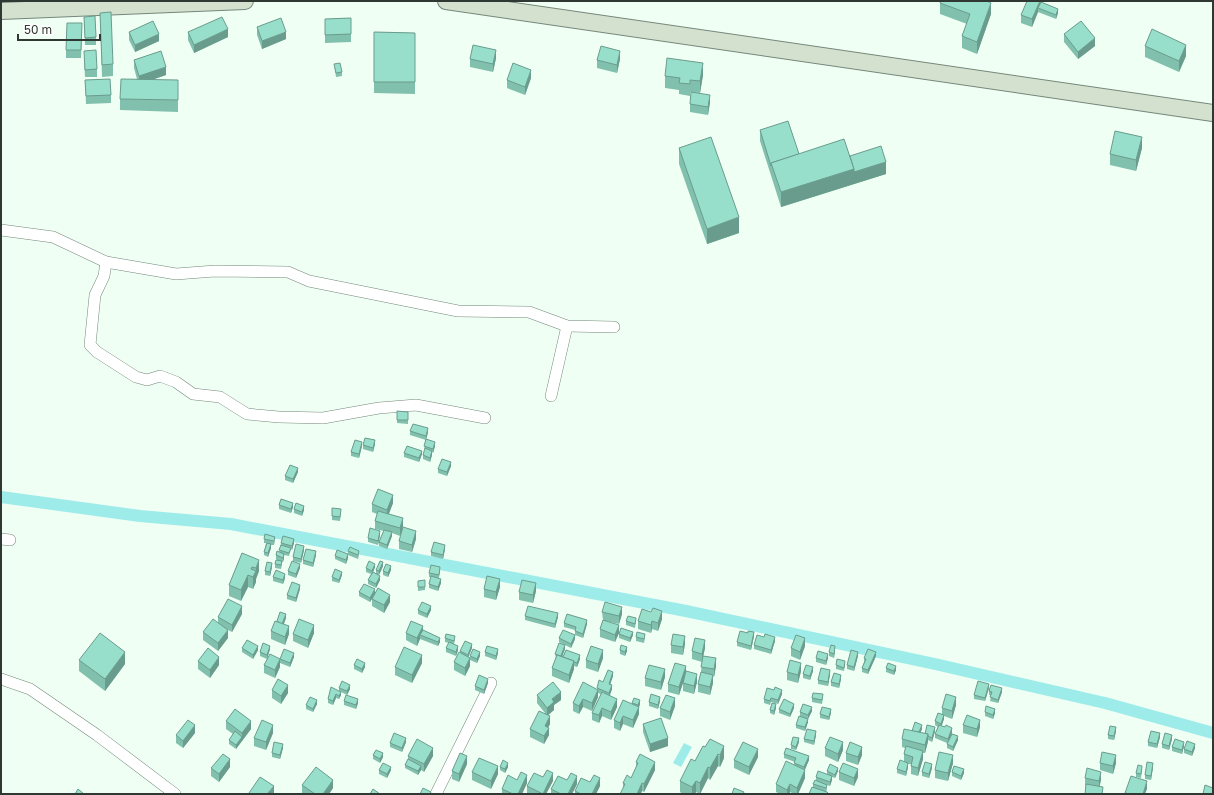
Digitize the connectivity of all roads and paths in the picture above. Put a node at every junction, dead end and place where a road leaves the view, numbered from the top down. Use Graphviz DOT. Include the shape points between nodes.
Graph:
graph roads {
  1 [pos="245,1"];
  2 [pos="446,1"];
  3 [pos="1,11"];
  4 [pos="1213,113"];
  5 [pos="1,230"];
  6 [pos="106,262"];
  7 [pos="567,326"];
  8 [pos="614,327"];
  9 [pos="551,396"];
  10 [pos="485,418"];
  11 [pos="1,679"];
  12 [pos="491,683"];
  13 [pos="175,794"];
  14 [pos="436,794"];
  1 -- 3 [label="main road"];
  2 -- 4 [label="main road"];
  5 -- 6 [label="street" via="53,237"];
  6 -- 7 [label="street" via="176,274 215,271 288,272 309,281 458,311 529,312"];
  6 -- 10 [label="street" via="104,276 95,295 90,345 136,377 147,380 160,376 176,382 193,394 220,397 247,414 323,418 379,408 416,405"];
  7 -- 8 [label="street"];
  7 -- 9 [label="street"];
  11 -- 13 [label="street" via="30,689 98,735"];
  12 -- 14 [label="street"];
}
